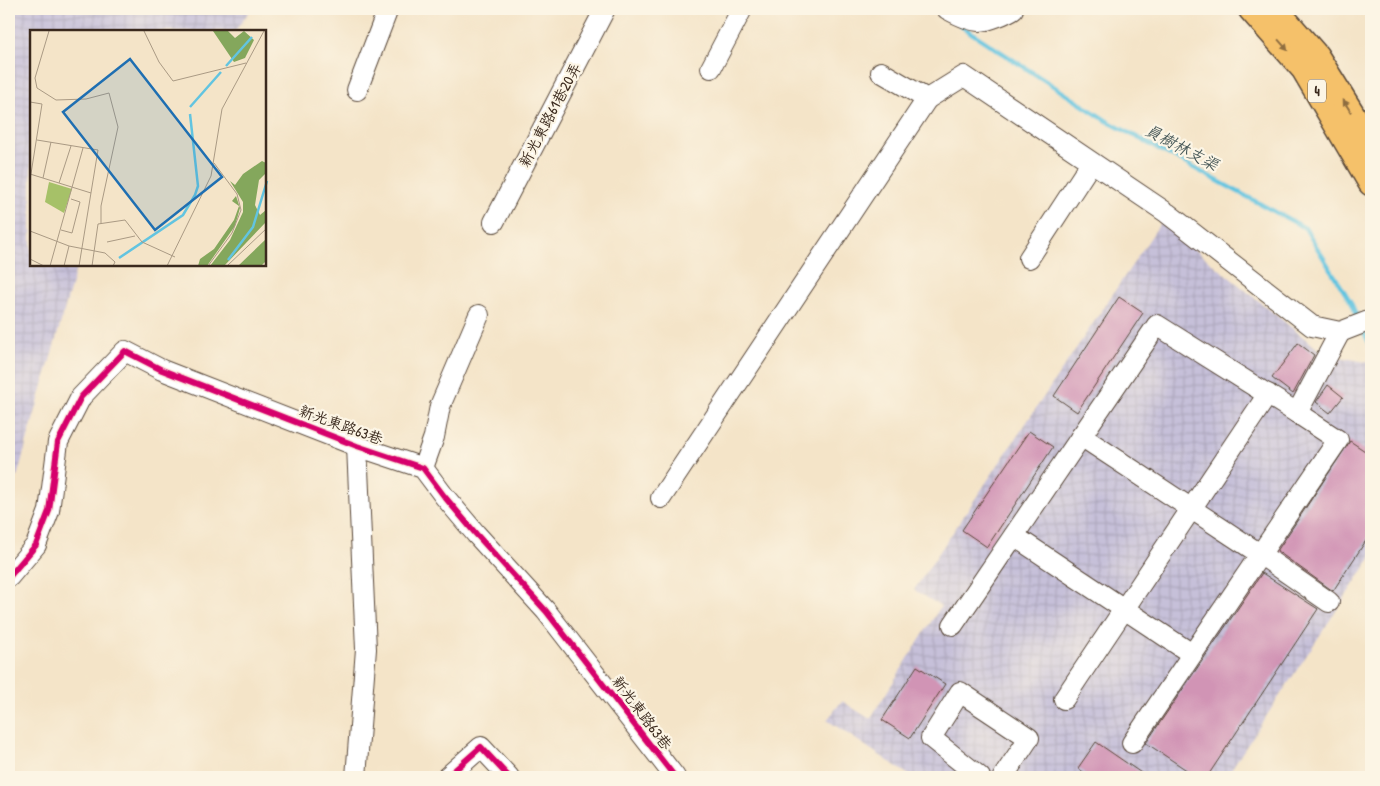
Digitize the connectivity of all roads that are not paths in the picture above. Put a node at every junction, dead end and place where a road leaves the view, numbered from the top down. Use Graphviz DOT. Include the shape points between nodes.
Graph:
graph roads {
  1 [pos="388,9"];
  2 [pos="605,9"];
  3 [pos="742,9"];
  4 [pos="947,9"];
  5 [pos="1014,9"];
  6 [pos="1251,9"];
  7 [pos="1275,9"];
  8 [pos="711,68"];
  9 [pos="881,72"];
  10 [pos="357,90"];
  11 [pos="927,99"];
  12 [pos="1371,147"];
  13 [pos="1092,163"];
  14 [pos="1371,183"];
  15 [pos="494,222"];
  16 [pos="1029,258"];
  17 [pos="479,315"];
  18 [pos="1371,320"];
  19 [pos="1340,332"];
  20 [pos="1268,394"];
  21 [pos="1297,413"];
  22 [pos="1081,436"];
  23 [pos="358,446"];
  24 [pos="423,468"];
  25 [pos="661,498"];
  26 [pos="1192,509"];
  27 [pos="1014,536"];
  28 [pos="1260,554"];
  29 [pos="9,577"];
  30 [pos="1329,602"];
  31 [pos="1124,610"];
  32 [pos="953,625"];
  33 [pos="1192,654"];
  34 [pos="1064,699"];
  35 [pos="1132,742"];
  36 [pos="356,777"];
  37 [pos="447,777"];
  38 [pos="509,777"];
  39 [pos="675,777"];
  40 [pos="980,777"];
  41 [pos="1003,777"];
  1 -- 10 [label="street"];
  2 -- 15 [label="street, 新光東路61巷20弄"];
  3 -- 8 [label="street"];
  4 -- 5 [label="street" via="956,15 980,21"];
  6 -- 14 [label="main road, 4, one-way" via="1304,69"];
  12 -- 7 [label="main road, 4, one-way" via="1316,56"];
  9 -- 11 [label="street"];
  11 -- 13 [label="street" via="964,76"];
  11 -- 25 [label="street"];
  13 -- 16 [label="street"];
  13 -- 19 [label="street" via="1167,213 1312,326"];
  17 -- 24 [label="street" via="440,406"];
  18 -- 19 [label="street"];
  19 -- 21 [label="street"];
  20 -- 21 [label="street"];
  20 -- 22 [label="street" via="1157,324"];
  20 -- 26 [label="street"];
  21 -- 28 [label="street" via="1338,440"];
  22 -- 26 [label="street"];
  22 -- 27 [label="street"];
  23 -- 24 [label="street, 新光東路63巷"];
  23 -- 29 [label="street, 新光東路63巷" via="162,370 126,351 77,404 58,442 50,511 36,545"];
  23 -- 36 [label="street" via="366,649"];
  24 -- 39 [label="street, 新光東路63巷" via="463,519 546,611"];
  26 -- 28 [label="street"];
  26 -- 31 [label="street"];
  27 -- 31 [label="street"];
  27 -- 32 [label="street"];
  28 -- 30 [label="street"];
  28 -- 33 [label="street"];
  31 -- 33 [label="street"];
  31 -- 34 [label="street"];
  33 -- 35 [label="street"];
  37 -- 38 [label="street" via="481,747"];
  40 -- 41 [label="street" via="930,738 960,692 1029,738"];
}
